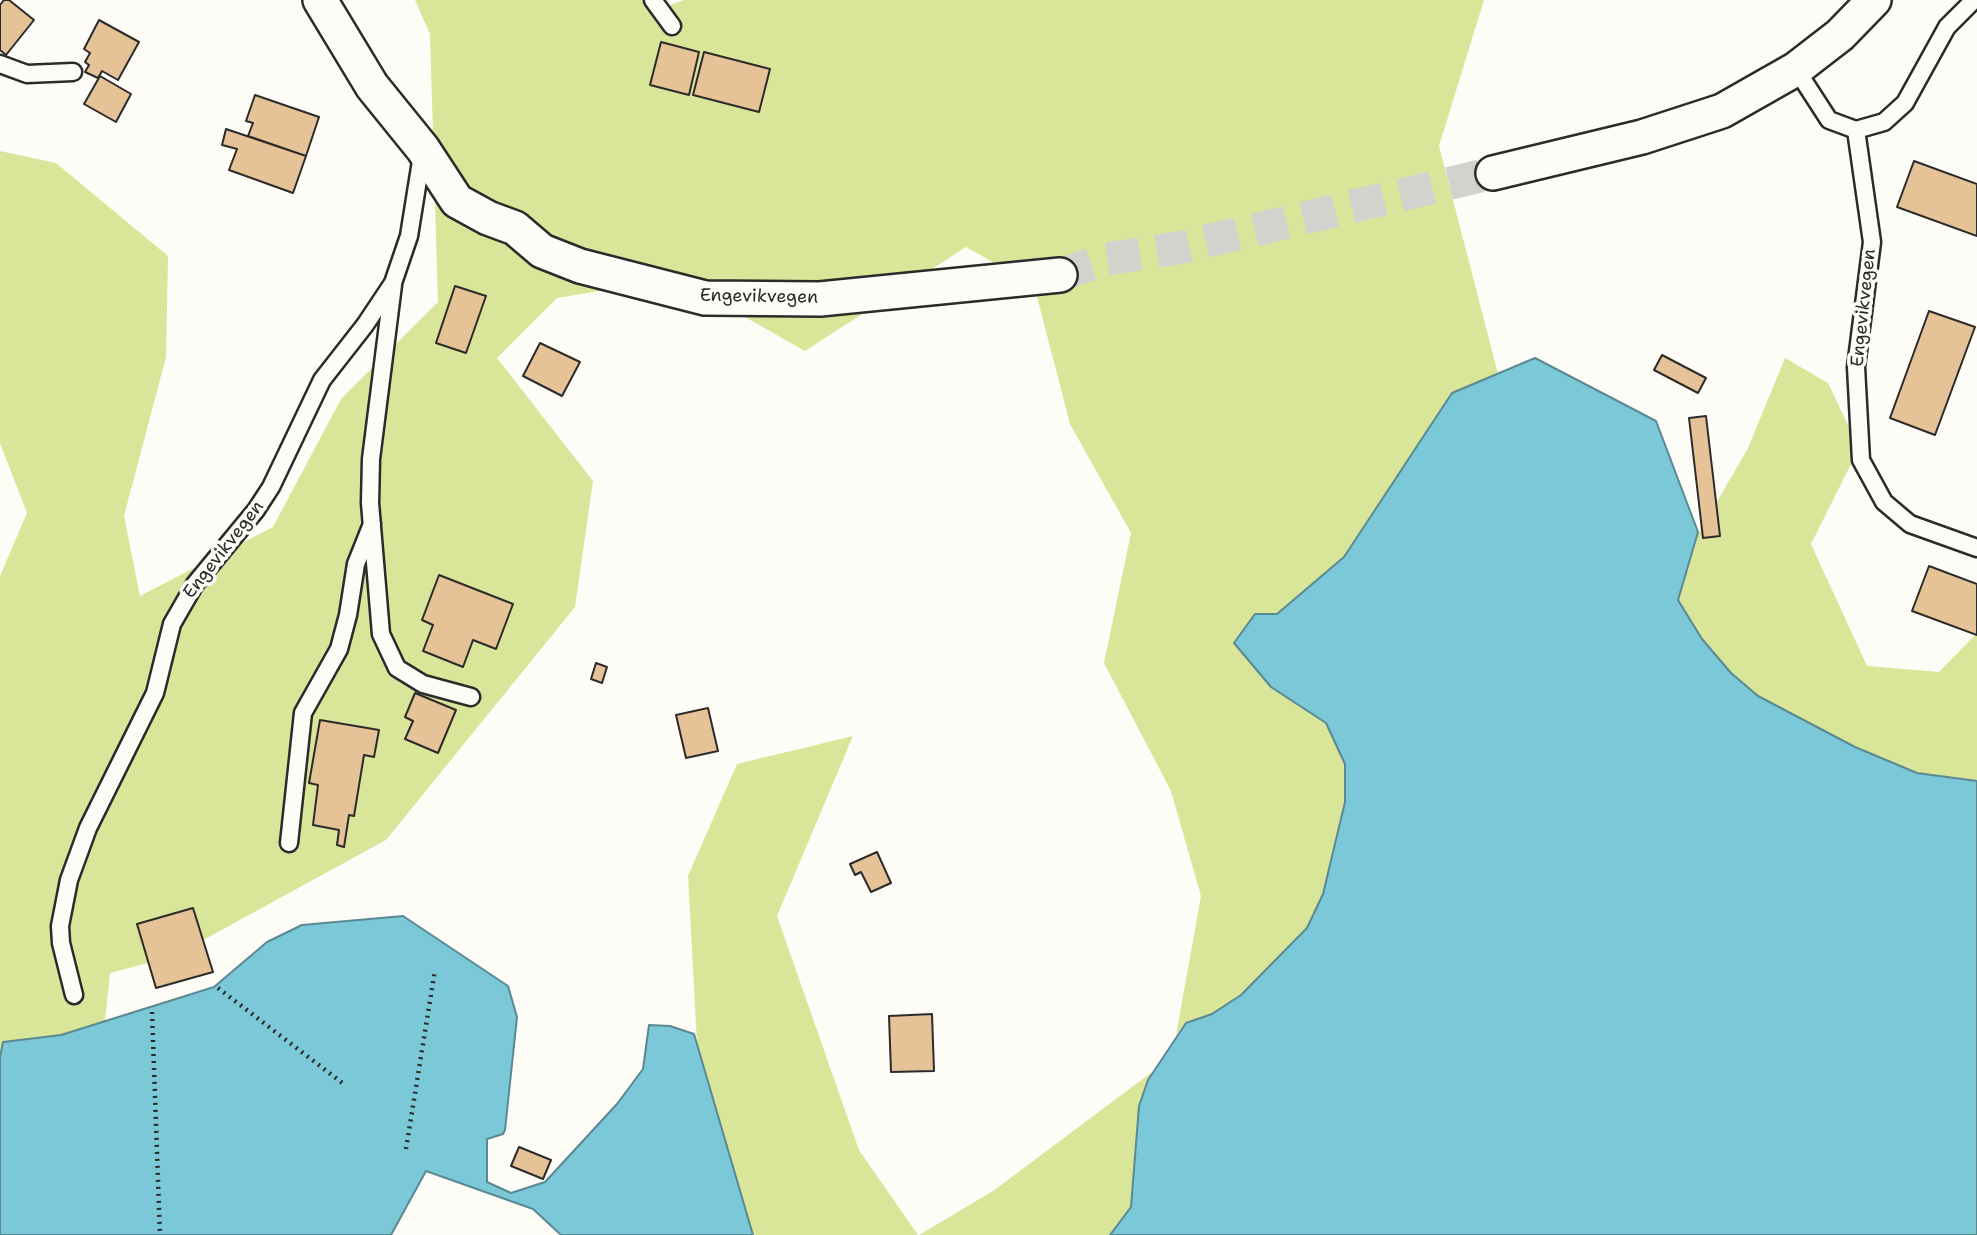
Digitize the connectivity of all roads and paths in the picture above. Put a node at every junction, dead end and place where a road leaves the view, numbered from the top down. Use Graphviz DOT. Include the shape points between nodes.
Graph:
graph roads {
  1 [pos="320,0"];
  2 [pos="653,0"];
  3 [pos="1874,0"];
  4 [pos="1973,0"];
  5 [pos="672,26"];
  6 [pos="0,64"];
  7 [pos="1796,69"];
  8 [pos="73,72"];
  9 [pos="1856,130"];
  10 [pos="423,149"];
  11 [pos="1493,173"];
  12 [pos="1060,275"];
  13 [pos="393,283"];
  14 [pos="372,522"];
  15 [pos="1977,548"];
  16 [pos="471,697"];
  17 [pos="289,843"];
  18 [pos="435,970"];
  19 [pos="218,988"];
  20 [pos="74,995"];
  21 [pos="152,1012"];
  22 [pos="345,1085"];
  23 [pos="406,1149"];
  24 [pos="160,1235"];
  1 -- 10 [label="street, Engevikvegen" via="372,86"];
  2 -- 5 [label="lane"];
  3 -- 7 [label="street" via="1840,35"];
  4 -- 9 [label="lane" via="1947,27 1905,103 1884,122"];
  6 -- 8 [label="lane" via="27,74"];
  7 -- 9 [label="lane" via="1829,120"];
  7 -- 11 [label="street" via="1722,111 1642,138"];
  9 -- 15 [label="lane, Engevikvegen" via="1872,242 1856,367 1861,460 1884,502 1910,524"];
  10 -- 12 [label="street, Engevikvegen" via="457,201 515,228 542,251 580,266 705,298 820,299"];
  10 -- 13 [label="lane, Engevikvegen" via="409,236"];
  13 -- 14 [label="lane, Engevikvegen" via="371,459"];
  13 -- 20 [label="lane, Engevikvegen" via="322,380 271,487 195,584 172,624 155,694 88,828 69,880 60,934"];
  14 -- 16 [label="lane, Engevikvegen" via="381,634 390,657 397,668 424,684"];
  14 -- 17 [label="lane, Engevikvegen" via="356,564 339,649 303,713"];
  18 -- 23 [label="path"];
  19 -- 22 [label="path"];
  21 -- 24 [label="path"];
}
